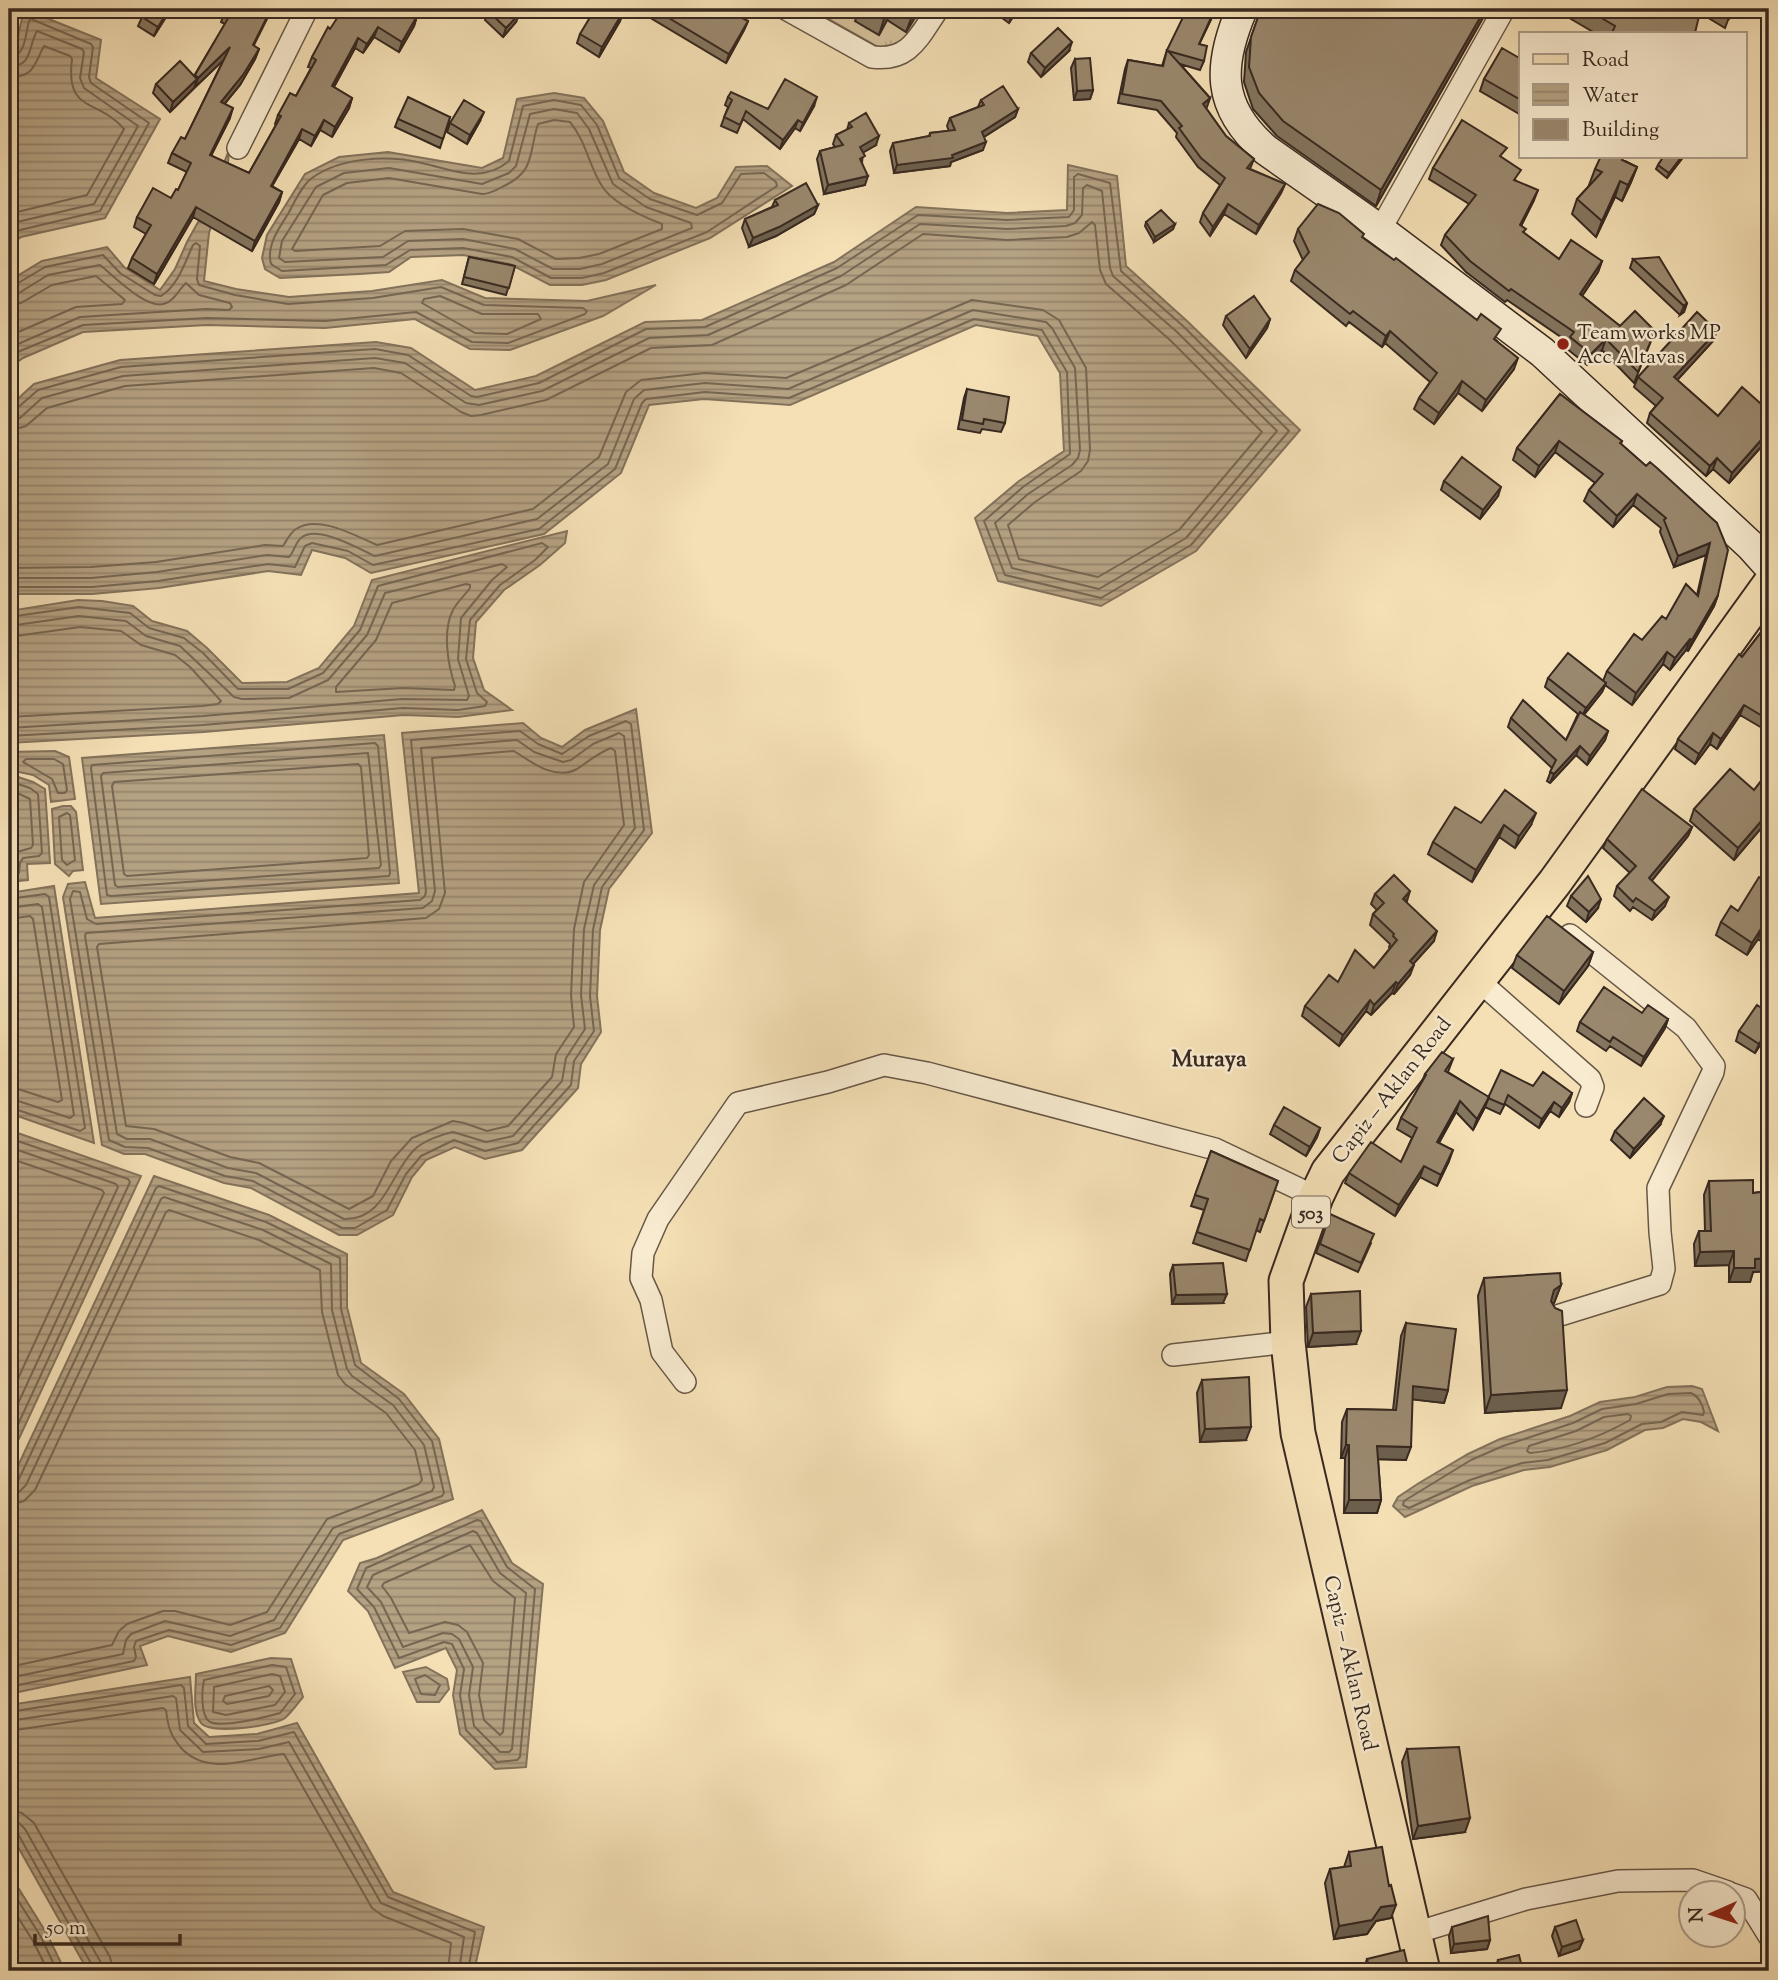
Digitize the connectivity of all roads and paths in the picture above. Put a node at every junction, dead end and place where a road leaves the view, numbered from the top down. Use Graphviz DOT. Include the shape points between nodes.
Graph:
graph roads {
  1 [pos="307,9"];
  2 [pos="786,9"];
  3 [pos="938,9"];
  4 [pos="1242,9"];
  5 [pos="1504,9"];
  6 [pos="238,148"];
  7 [pos="1380,230"];
  8 [pos="1769,566"];
  9 [pos="1769,585"];
  10 [pos="1546,916"];
  11 [pos="1478,980"];
  12 [pos="1586,1106"];
  13 [pos="1316,1197"];
  14 [pos="1557,1317"];
  15 [pos="1288,1342"];
  16 [pos="1173,1355"];
  17 [pos="685,1382"];
  18 [pos="1676,1880"];
  19 [pos="1746,1899"];
  20 [pos="1415,1933"];
  21 [pos="1769,1936"];
  22 [pos="1423,1971"];
  1 -- 6 [label="street"];
  2 -- 3 [label="street" via="872,57 886,59 900,56 912,46"];
  4 -- 7 [label="main road" via="1230,37 1224,75 1240,123 1266,150"];
  5 -- 7 [label="street"];
  7 -- 8 [label="main road" via="1542,352"];
  9 -- 10 [label="main road, Capiz – Aklan Road / 503"];
  10 -- 11 [label="main road, Capiz – Aklan Road / 503"];
  10 -- 14 [label="street" via="1686,1028 1714,1066 1658,1188 1664,1269 1660,1284"];
  11 -- 12 [label="street" via="1590,1079 1593,1087"];
  11 -- 13 [label="main road, Capiz – Aklan Road / 503" via="1328,1172"];
  13 -- 15 [label="main road, Capiz – Aklan Road / 503" via="1286,1281"];
  13 -- 17 [label="street" via="1215,1149 884,1065 738,1103 658,1219 643,1253 641,1278 651,1300 662,1352"];
  15 -- 16 [label="street"];
  15 -- 20 [label="main road, Capiz – Aklan Road / 503" via="1298,1433"];
  18 -- 20 [label="street" via="1618,1881 1526,1899"];
  19 -- 21 [label="street"];
  20 -- 22 [label="main road, Capiz – Aklan Road / 503"];
}
